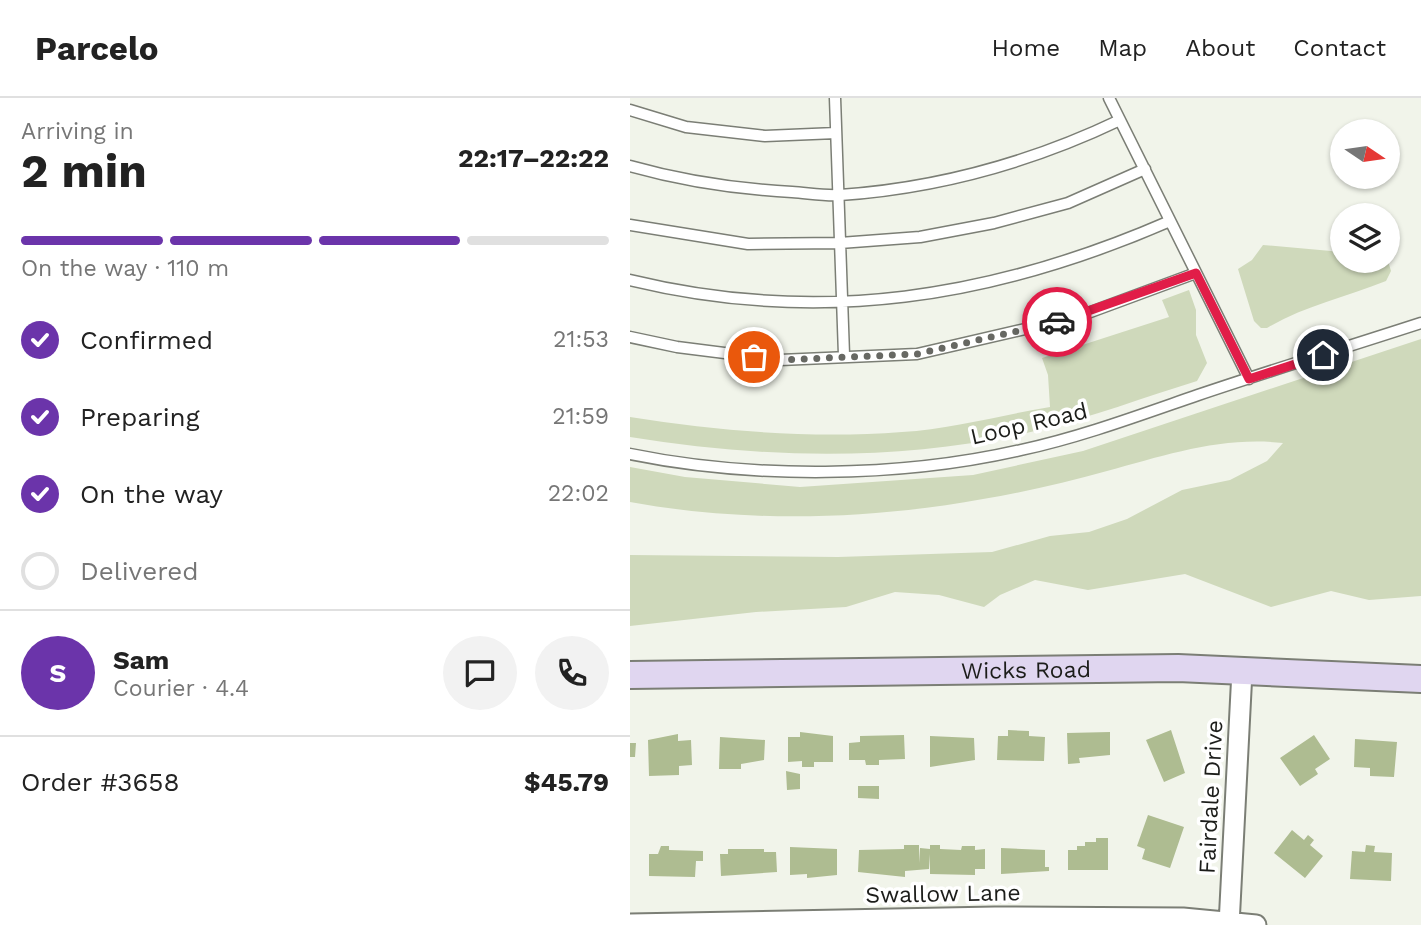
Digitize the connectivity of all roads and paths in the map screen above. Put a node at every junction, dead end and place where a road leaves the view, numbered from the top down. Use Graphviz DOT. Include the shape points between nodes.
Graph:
graph roads {
  1 [pos="835,98"];
  2 [pos="1109,98"];
  3 [pos="630,110"];
  4 [pos="1120,120"];
  5 [pos="836,133"];
  6 [pos="630,166"];
  7 [pos="1145,169"];
  8 [pos="838,195"];
  9 [pos="1170,221"];
  10 [pos="630,225"];
  11 [pos="840,243"];
  12 [pos="1196,273"];
  13 [pos="630,280"];
  14 [pos="842,304"];
  15 [pos="1421,323"];
  16 [pos="630,337"];
  17 [pos="844,355"];
  18 [pos="1249,379"];
  19 [pos="630,454"];
  20 [pos="1242,671"];
  21 [pos="630,675"];
  22 [pos="1421,679"];
  23 [pos="940,922"];
  24 [pos="1229,923"];
  25 [pos="630,924"];
  26 [pos="711,925"];
  27 [pos="1256,925"];
  1 -- 5 [label="lane"];
  2 -- 4 [label="lane"];
  3 -- 5 [label="lane" via="686,127 765,136"];
  4 -- 7 [label="lane"];
  4 -- 8 [label="lane" via="1066,146 974,176"];
  5 -- 8 [label="lane"];
  6 -- 8 [label="lane" via="751,190"];
  7 -- 9 [label="lane"];
  7 -- 11 [label="lane" via="1068,203 994,223 920,237"];
  8 -- 11 [label="lane"];
  9 -- 12 [label="lane"];
  9 -- 14 [label="lane" via="1044,268 955,290"];
  10 -- 11 [label="lane" via="747,244"];
  11 -- 14 [label="lane"];
  12 -- 17 [label="lane" via="1077,317 917,354"];
  12 -- 18 [label="lane"];
  13 -- 14 [label="lane" via="761,303"];
  14 -- 17 [label="lane"];
  15 -- 18 [label="lane, Loop Road"];
  16 -- 17 [label="lane" via="780,360"];
  18 -- 19 [label="lane, Loop Road" via="1020,450 922,465 833,471 742,469"];
  20 -- 21 [label="main road, Wicks Road" via="1041,668"];
  20 -- 22 [label="main road, Wicks Road"];
  20 -- 24 [label="street, Fairdale Drive"];
  23 -- 24 [label="street, Swallow Lane" via="1184,918"];
  23 -- 26 [label="street, Swallow Lane"];
  24 -- 27 [label="street, Swallow Lane"];
  25 -- 26 [label="street, Swallow Lane"];
}
